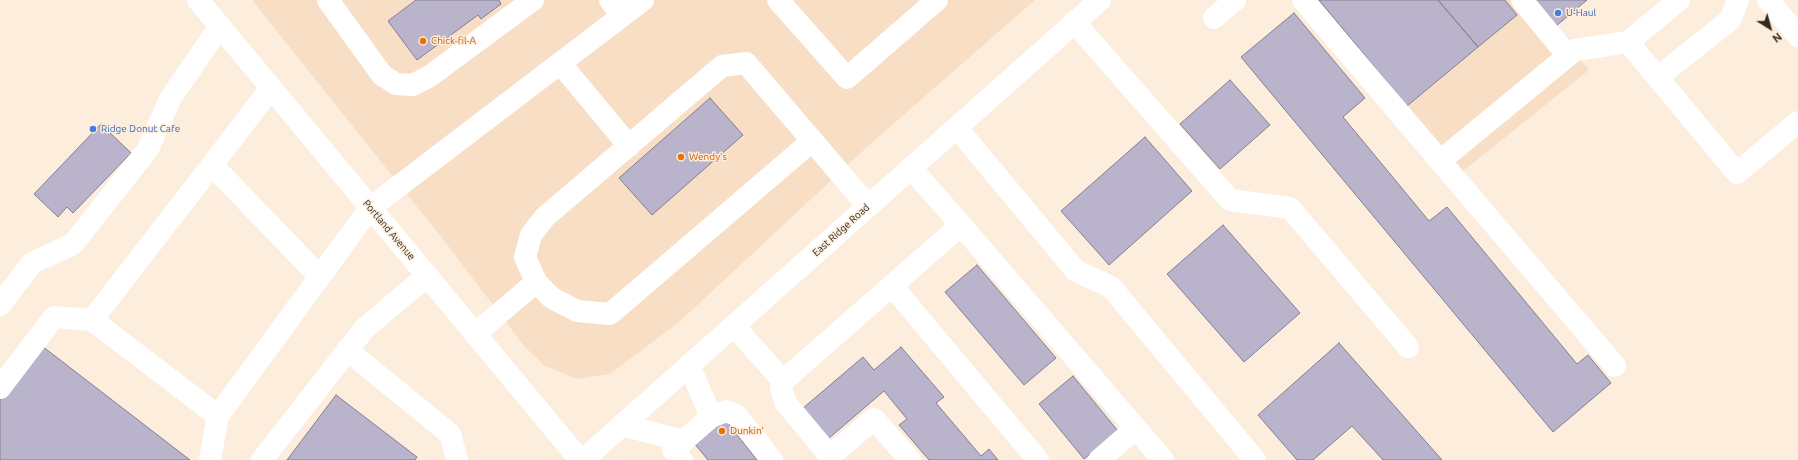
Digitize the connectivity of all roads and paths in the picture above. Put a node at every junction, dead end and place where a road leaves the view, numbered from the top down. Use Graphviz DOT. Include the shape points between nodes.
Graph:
graph roads {
  1 [pos="198,0"];
  2 [pos="328,0"];
  3 [pos="532,0"];
  4 [pos="642,0"];
  5 [pos="778,0"];
  6 [pos="937,0"];
  7 [pos="1100,0"];
  8 [pos="1235,0"];
  9 [pos="1303,0"];
  10 [pos="1522,0"];
  11 [pos="1679,0"];
  12 [pos="1738,0"];
  13 [pos="1768,0"];
  14 [pos="616,8"];
  15 [pos="1214,18"];
  16 [pos="1074,22"];
  17 [pos="220,26"];
  18 [pos="1798,36"];
  19 [pos="1628,42"];
  20 [pos="1568,56"];
  21 [pos="560,63"];
  22 [pos="1658,77"];
  23 [pos="272,88"];
  24 [pos="1798,122"];
  25 [pos="957,128"];
  26 [pos="812,141"];
  27 [pos="629,146"];
  28 [pos="1440,161"];
  29 [pos="212,165"];
  30 [pos="911,168"];
  31 [pos="868,206"];
  32 [pos="370,208"];
  33 [pos="961,225"];
  34 [pos="319,276"];
  35 [pos="427,276"];
  36 [pos="536,282"];
  37 [pos="892,286"];
  38 [pos="0,305"];
  39 [pos="92,320"];
  40 [pos="734,326"];
  41 [pos="475,334"];
  42 [pos="1408,347"];
  43 [pos="347,350"];
  44 [pos="689,365"];
  45 [pos="1615,366"];
  46 [pos="783,381"];
  47 [pos="0,388"];
  48 [pos="218,416"];
  49 [pos="711,417"];
  50 [pos="622,425"];
  51 [pos="1136,428"];
  52 [pos="683,450"];
  53 [pos="210,460"];
  54 [pos="262,460"];
  55 [pos="457,460"];
  56 [pos="580,460"];
  57 [pos="583,460"];
  58 [pos="772,460"];
  59 [pos="910,460"];
  60 [pos="1038,460"];
  61 [pos="1099,460"];
  62 [pos="1163,460"];
  63 [pos="1255,460"];
  1 -- 17 [label="main road, Portland Avenue"];
  2 -- 3 [label="main road" via="382,75 396,84 413,85 430,76"];
  4 -- 14 [label="main road"];
  5 -- 6 [label="main road" via="848,78"];
  7 -- 16 [label="main road, East Ridge Road"];
  8 -- 15 [label="main road"];
  9 -- 28 [label="main road"];
  10 -- 20 [label="main road"];
  11 -- 19 [label="main road"];
  12 -- 22 [label="main road" via="1730,20"];
  13 -- 18 [label="main road"];
  14 -- 21 [label="main road"];
  16 -- 25 [label="main road, East Ridge Road"];
  16 -- 42 [label="main road" via="1230,200 1290,208"];
  17 -- 23 [label="main road, Portland Avenue"];
  17 -- 38 [label="main road" via="170,99 148,150 73,244 32,264"];
  19 -- 20 [label="main road" via="1575,50"];
  19 -- 22 [label="main road"];
  20 -- 28 [label="main road"];
  21 -- 27 [label="main road"];
  21 -- 32 [label="main road"];
  22 -- 24 [label="main road" via="1737,173"];
  23 -- 29 [label="main road"];
  23 -- 32 [label="main road, Portland Avenue"];
  25 -- 30 [label="main road, East Ridge Road"];
  25 -- 63 [label="main road" via="1076,271 1111,287"];
  26 -- 27 [label="main road" via="746,63 722,66"];
  26 -- 31 [label="main road"];
  26 -- 36 [label="main road" via="610,314 577,311 552,298"];
  27 -- 36 [label="main road" via="545,217 531,235 525,257"];
  28 -- 45 [label="main road"];
  29 -- 34 [label="main road"];
  29 -- 39 [label="main road"];
  30 -- 31 [label="main road, East Ridge Road"];
  30 -- 33 [label="main road"];
  31 -- 40 [label="main road, East Ridge Road"];
  32 -- 34 [label="main road"];
  32 -- 35 [label="main road, Portland Avenue"];
  33 -- 37 [label="main road"];
  33 -- 51 [label="main road"];
  34 -- 48 [label="main road"];
  35 -- 41 [label="main road, Portland Avenue"];
  35 -- 43 [label="main road" via="365,328"];
  36 -- 41 [label="main road"];
  37 -- 46 [label="main road"];
  37 -- 60 [label="main road"];
  39 -- 47 [label="main road" via="54,317"];
  39 -- 48 [label="main road"];
  40 -- 44 [label="main road, East Ridge Road"];
  40 -- 46 [label="main road"];
  41 -- 56 [label="main road, Portland Avenue"];
  43 -- 54 [label="main road"];
  43 -- 55 [label="main road" via="450,434"];
  44 -- 49 [label="main road"];
  44 -- 50 [label="main road, East Ridge Road"];
  46 -- 59 [label="main road" via="781,387 785,402 830,456 874,419"];
  48 -- 53 [label="main road"];
  49 -- 52 [label="main road"];
  49 -- 58 [label="main road" via="726,411 736,415"];
  50 -- 52 [label="main road"];
  50 -- 57 [label="main road, East Ridge Road"];
  51 -- 61 [label="main road"];
  51 -- 62 [label="main road"];
}
